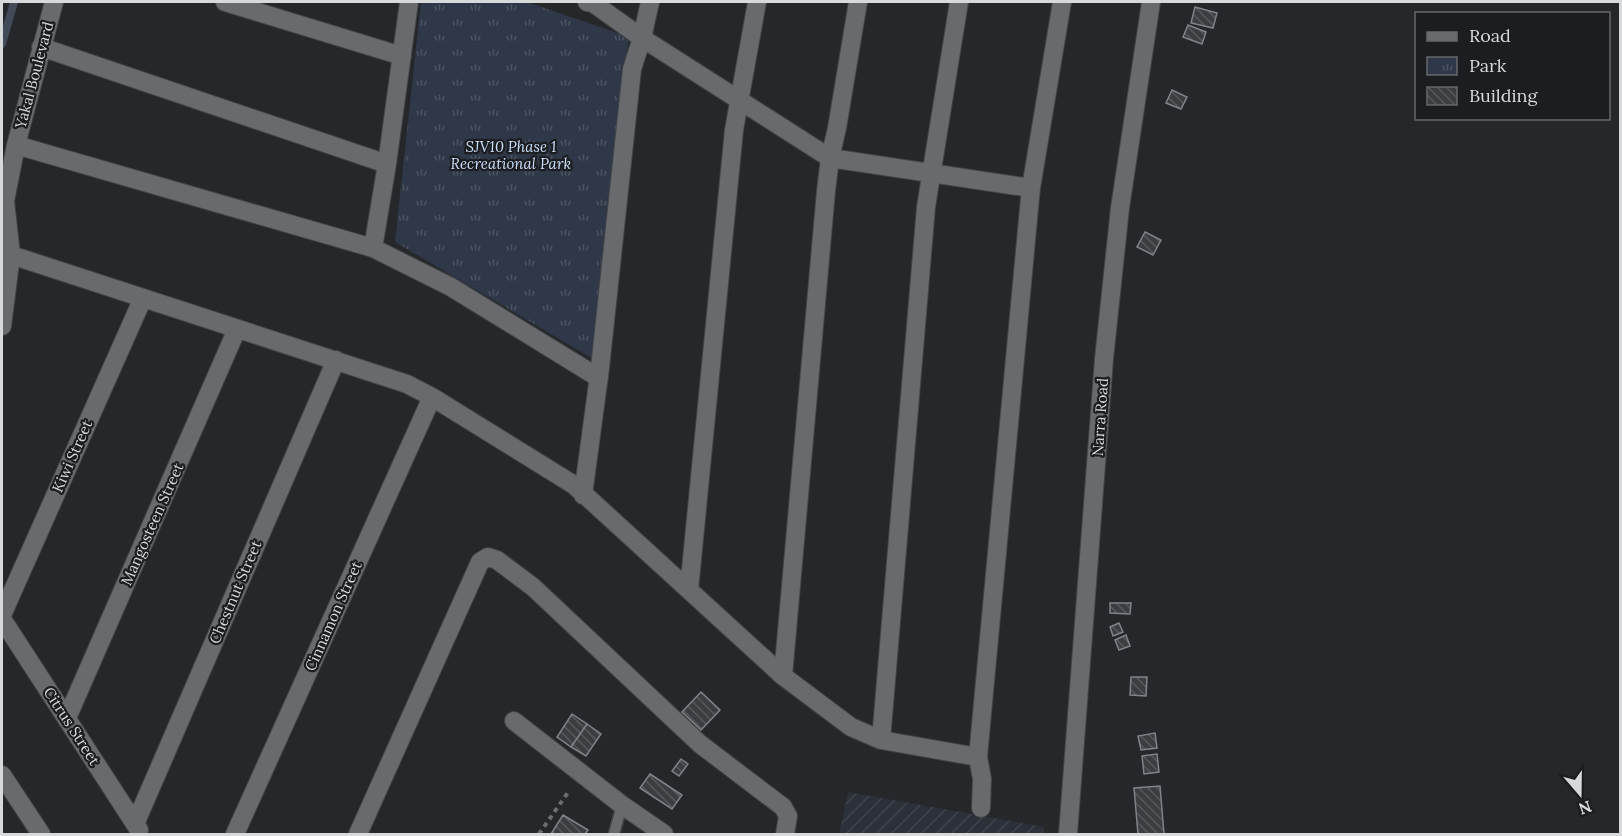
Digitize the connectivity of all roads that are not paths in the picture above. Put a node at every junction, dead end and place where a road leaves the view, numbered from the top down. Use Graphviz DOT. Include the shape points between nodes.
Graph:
graph roads {
  1 [pos="54,2"];
  2 [pos="225,2"];
  3 [pos="409,2"];
  4 [pos="587,2"];
  5 [pos="650,2"];
  6 [pos="757,2"];
  7 [pos="858,2"];
  8 [pos="960,2"];
  9 [pos="1062,2"];
  10 [pos="1151,2"];
  11 [pos="642,38"];
  12 [pos="41,47"];
  13 [pos="402,56"];
  14 [pos="741,100"];
  15 [pos="16,145"];
  16 [pos="830,158"];
  17 [pos="387,164"];
  18 [pos="932,173"];
  19 [pos="1031,188"];
  20 [pos="373,248"];
  21 [pos="11,255"];
  22 [pos="143,298"];
  23 [pos="2,326"];
  24 [pos="237,329"];
  25 [pos="336,360"];
  26 [pos="598,378"];
  27 [pos="432,397"];
  28 [pos="583,495"];
  29 [pos="689,590"];
  30 [pos="2,617"];
  31 [pos="783,676"];
  32 [pos="67,718"];
  33 [pos="514,721"];
  34 [pos="881,740"];
  35 [pos="978,757"];
  36 [pos="2,775"];
  37 [pos="8,799"];
  38 [pos="622,805"];
  39 [pos="981,808"];
  40 [pos="138,829"];
  41 [pos="42,834"];
  42 [pos="235,834"];
  43 [pos="358,834"];
  44 [pos="614,834"];
  45 [pos="664,834"];
  46 [pos="785,834"];
  47 [pos="1068,834"];
  1 -- 12 [label="street, Yakal Boulevard"];
  2 -- 13 [label="street"];
  3 -- 13 [label="street"];
  4 -- 11 [label="street"];
  5 -- 11 [label="street"];
  6 -- 14 [label="street"];
  7 -- 16 [label="street"];
  8 -- 18 [label="street"];
  9 -- 19 [label="street"];
  10 -- 47 [label="street, Narra Road" via="1120,208 1106,348"];
  11 -- 14 [label="street"];
  11 -- 26 [label="street" via="632,69"];
  12 -- 15 [label="street, Yakal Boulevard"];
  12 -- 17 [label="street"];
  13 -- 17 [label="street"];
  14 -- 16 [label="street"];
  14 -- 29 [label="street" via="734,130"];
  15 -- 20 [label="street"];
  15 -- 21 [label="street, Yakal Boulevard" via="5,201"];
  16 -- 18 [label="street"];
  16 -- 31 [label="street"];
  17 -- 20 [label="street"];
  18 -- 19 [label="street"];
  18 -- 34 [label="street"];
  19 -- 35 [label="street"];
  20 -- 26 [label="street" via="451,287"];
  21 -- 22 [label="street"];
  21 -- 23 [label="street, Yakal Boulevard"];
  22 -- 24 [label="street"];
  22 -- 30 [label="street, Kiwi Street"];
  24 -- 25 [label="street"];
  24 -- 32 [label="street, Mangosteen Street"];
  25 -- 27 [label="street" via="407,384"];
  25 -- 40 [label="street, Chestnut Street"];
  26 -- 28 [label="street"];
  27 -- 28 [label="street" via="574,485"];
  27 -- 42 [label="street, Cinnamon Street"];
  28 -- 29 [label="street"];
  29 -- 31 [label="street"];
  30 -- 32 [label="street, Citrus Street"];
  31 -- 34 [label="street" via="851,727"];
  32 -- 40 [label="street, Citrus Street"];
  33 -- 38 [label="street"];
  34 -- 35 [label="street"];
  35 -- 39 [label="street"];
  36 -- 37 [label="street"];
  37 -- 41 [label="street"];
  38 -- 44 [label="lane"];
  38 -- 45 [label="street"];
  43 -- 46 [label="street" via="480,562 488,557 533,587 700,744 783,807 788,816"];
}
